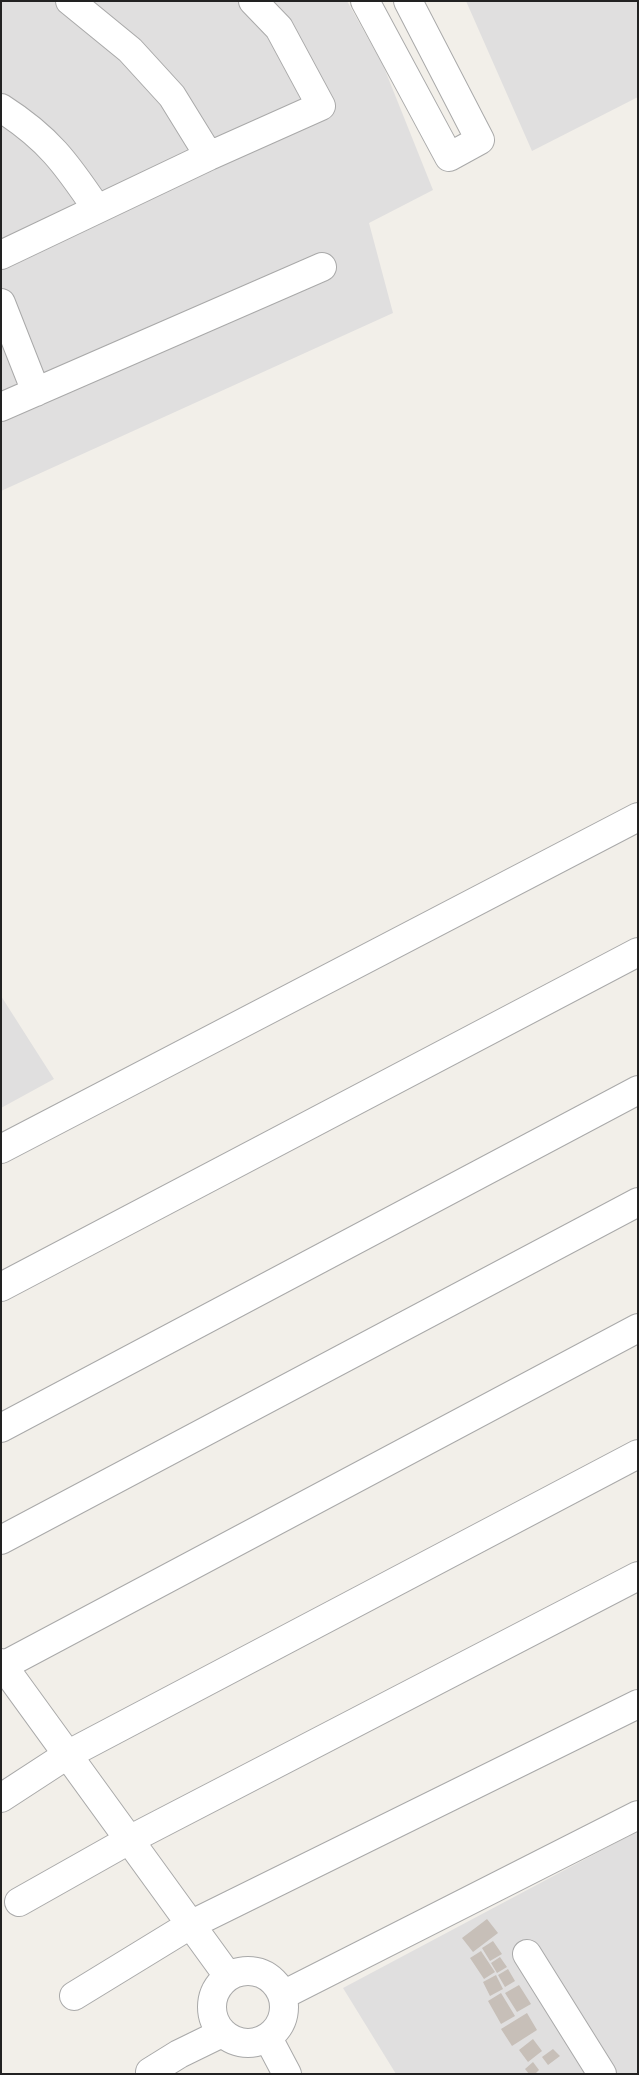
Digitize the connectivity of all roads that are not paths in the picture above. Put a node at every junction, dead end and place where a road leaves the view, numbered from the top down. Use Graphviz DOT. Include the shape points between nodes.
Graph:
graph roads {
  1 [pos="70,1"];
  2 [pos="253,1"];
  3 [pos="365,1"];
  4 [pos="408,1"];
  5 [pos="1,108"];
  6 [pos="209,156"];
  7 [pos="97,209"];
  8 [pos="1,255"];
  9 [pos="322,267"];
  10 [pos="1,303"];
  11 [pos="36,392"];
  12 [pos="1,407"];
  13 [pos="638,817"];
  14 [pos="638,952"];
  15 [pos="638,1090"];
  16 [pos="1,1149"];
  17 [pos="638,1202"];
  18 [pos="1,1286"];
  19 [pos="638,1328"];
  20 [pos="1,1428"];
  21 [pos="638,1454"];
  22 [pos="1,1540"];
  23 [pos="638,1576"];
  24 [pos="2,1665"];
  25 [pos="638,1704"];
  26 [pos="67,1755"];
  27 [pos="1,1798"];
  28 [pos="638,1815"];
  29 [pos="129,1840"];
  30 [pos="19,1902"];
  31 [pos="190,1925"];
  32 [pos="527,1954"];
  33 [pos="228,1976"];
  34 [pos="282,1994"];
  35 [pos="74,1996"];
  36 [pos="222,2033"];
  37 [pos="268,2038"];
  38 [pos="149,2073"];
  39 [pos="287,2074"];
  40 [pos="602,2074"];
  1 -- 6 [label="street" via="130,50 172,96"];
  2 -- 6 [label="street" via="279,28 321,106"];
  3 -- 4 [label="street" via="449,157 480,140"];
  5 -- 7 [label="street" via="46,141"];
  6 -- 7 [label="street"];
  7 -- 8 [label="street"];
  9 -- 11 [label="street"];
  10 -- 11 [label="street"];
  11 -- 12 [label="street"];
  13 -- 16 [label="street"];
  14 -- 18 [label="street"];
  15 -- 20 [label="street"];
  17 -- 22 [label="street"];
  19 -- 24 [label="street"];
  21 -- 26 [label="street"];
  23 -- 29 [label="street"];
  24 -- 26 [label="street"];
  25 -- 31 [label="street"];
  26 -- 27 [label="street"];
  26 -- 29 [label="street"];
  28 -- 34 [label="street"];
  29 -- 30 [label="street"];
  29 -- 31 [label="street"];
  31 -- 33 [label="street"];
  31 -- 35 [label="street"];
  32 -- 40 [label="street"];
  33 -- 34 [label="street" via="243,1971 260,1972 273,1981"];
  33 -- 36 [label="street" via="216,1988 211,2003 213,2020"];
  34 -- 37 [label="street" via="284,2011 279,2026"];
  36 -- 37 [label="street" via="236,2042 252,2044"];
  36 -- 38 [label="street"];
  37 -- 39 [label="street"];
}
